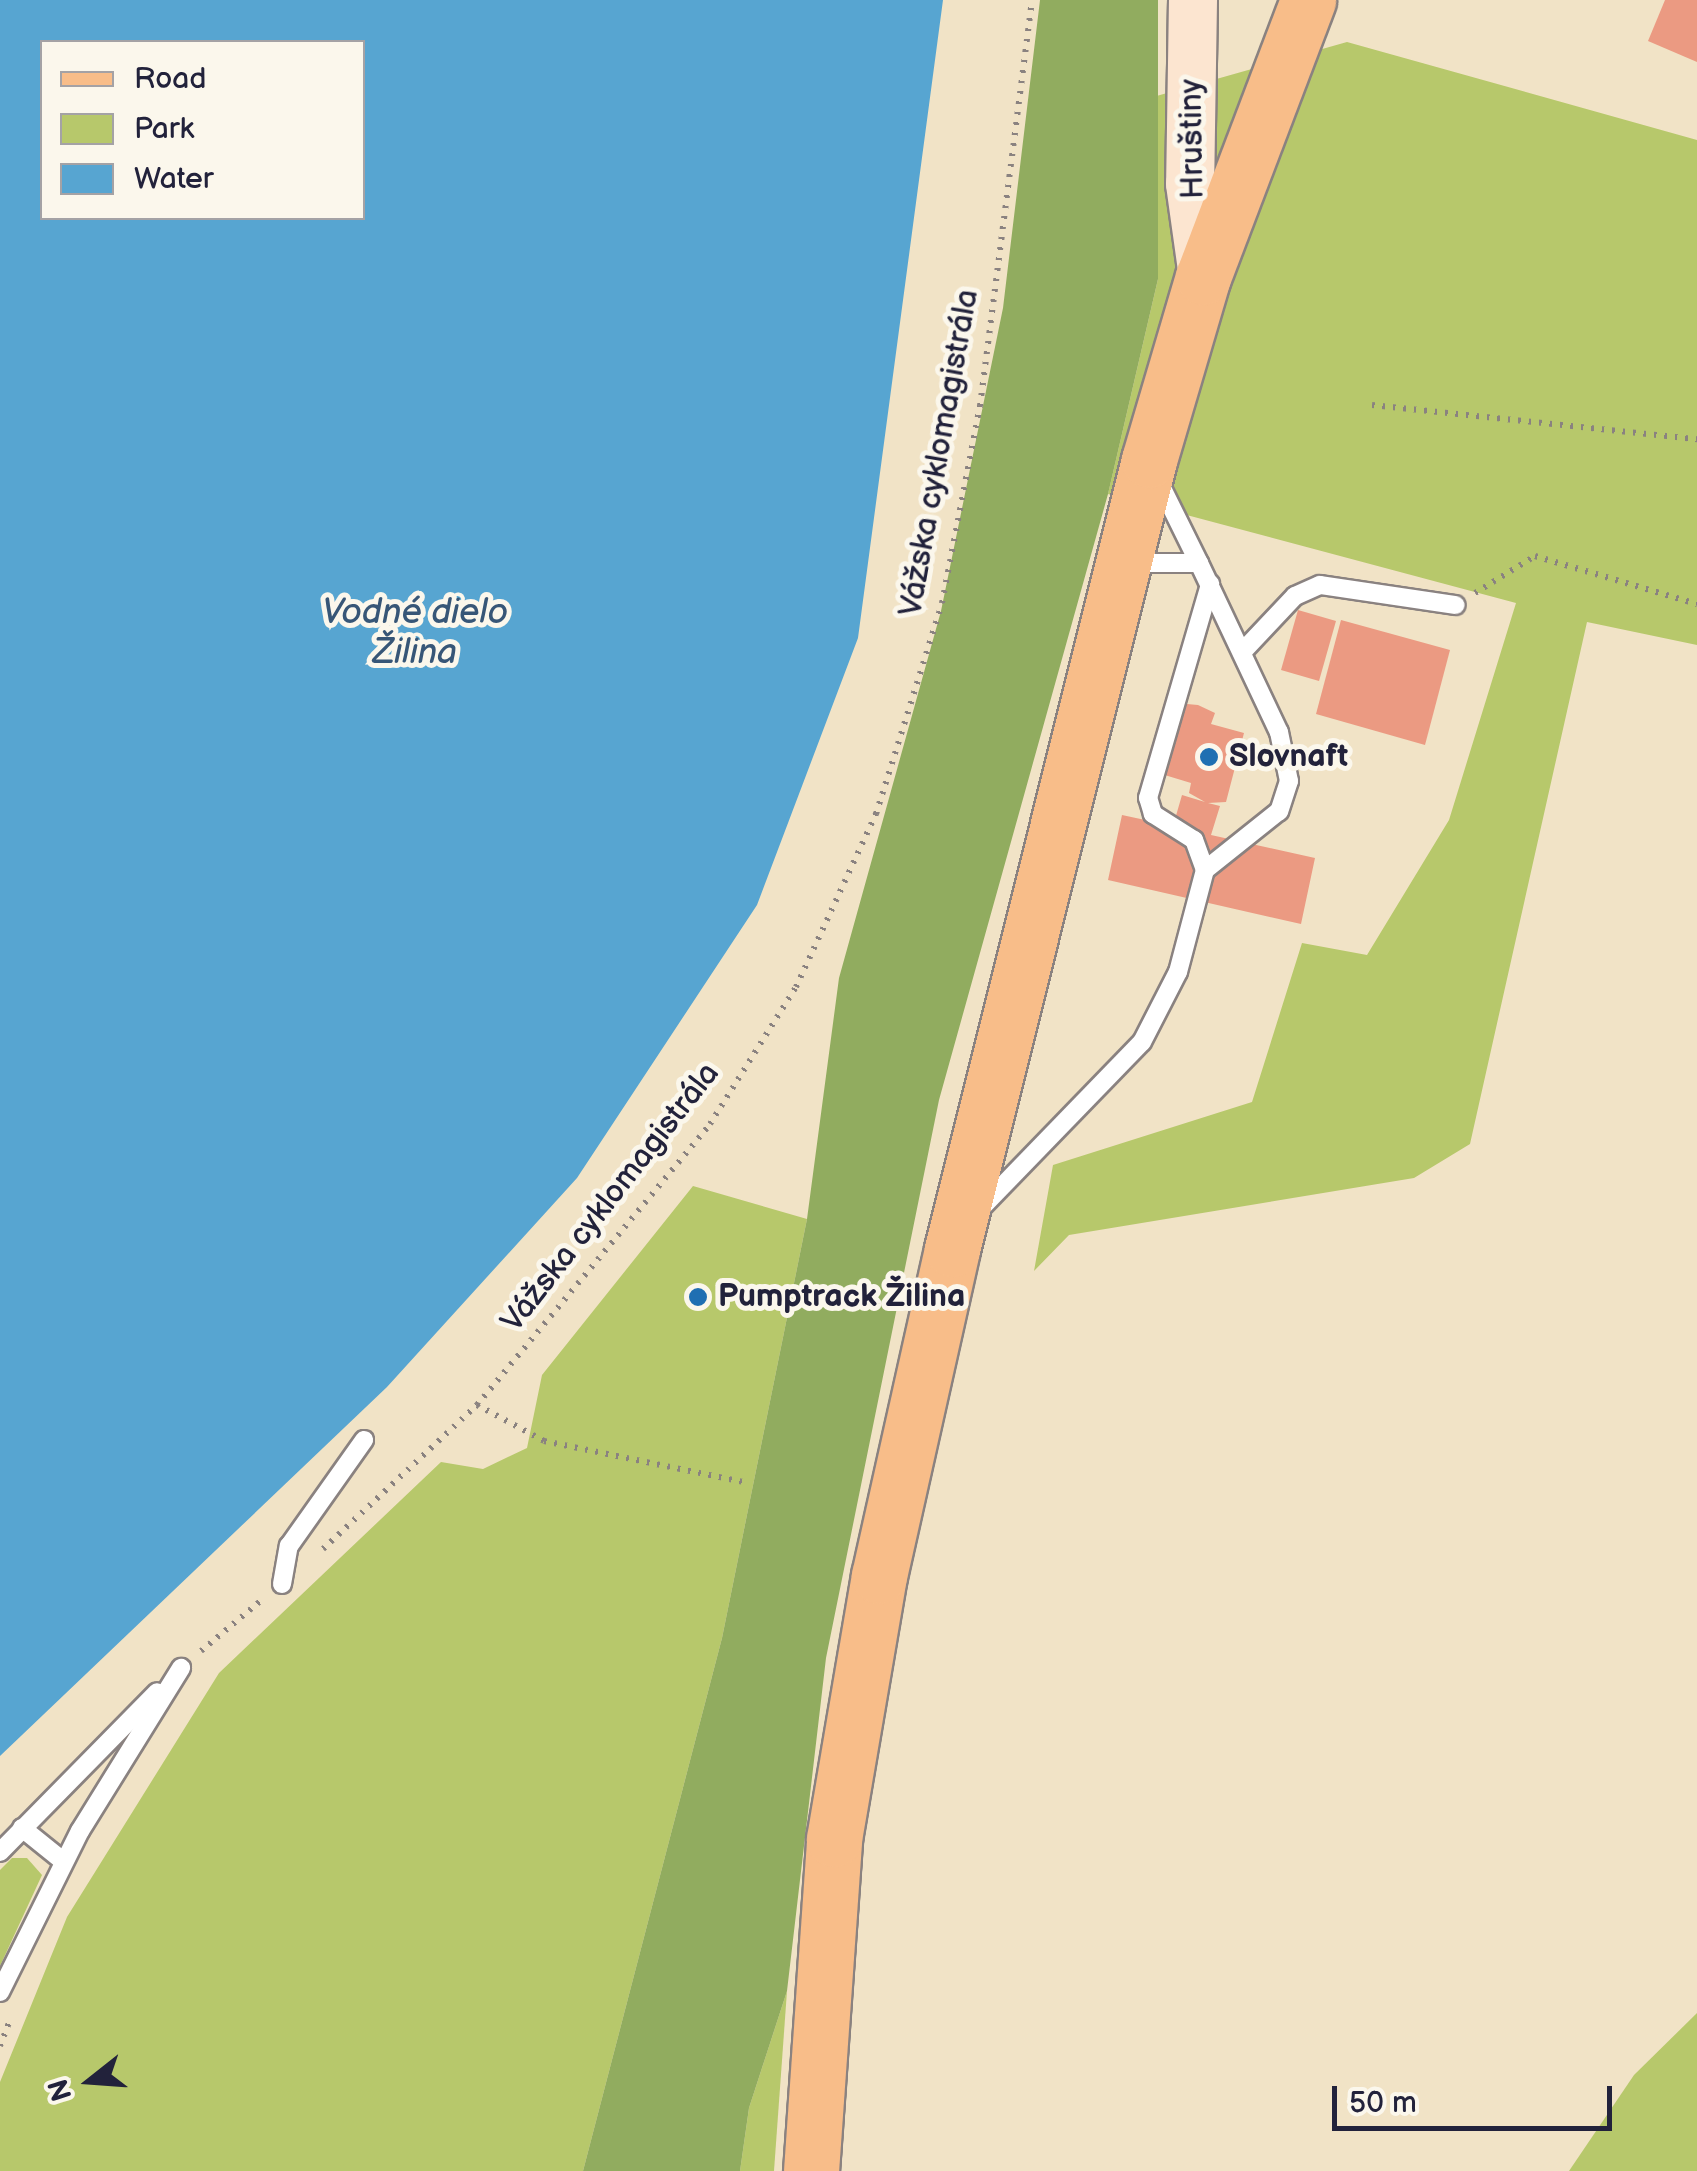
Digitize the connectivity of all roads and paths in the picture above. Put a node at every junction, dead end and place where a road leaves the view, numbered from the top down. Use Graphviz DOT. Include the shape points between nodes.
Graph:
graph roads {
  1 [pos="1032,0"];
  2 [pos="1193,0"];
  3 [pos="1308,0"];
  4 [pos="1204,276"];
  5 [pos="1372,405"];
  6 [pos="1697,439"];
  7 [pos="1148,460"];
  8 [pos="1199,562"];
  9 [pos="1121,563"];
  10 [pos="1210,584"];
  11 [pos="1697,604"];
  12 [pos="1456,605"];
  13 [pos="1245,649"];
  14 [pos="1205,870"];
  15 [pos="952,1248"];
  16 [pos="477,1406"];
  17 [pos="364,1440"];
  18 [pos="743,1482"];
  19 [pos="282,1584"];
  20 [pos="181,1668"];
  21 [pos="22,1828"];
  22 [pos="0,1852"];
  23 [pos="63,1861"];
  24 [pos="0,1992"];
  25 [pos="811,2171"];
  1 -- 16 [label="path, Vážska cyklomagistrála" via="980,406 942,603 876,814 796,987 710,1124"];
  2 -- 4 [label="street, Hruštiny" via="1190,184"];
  3 -- 4 [label="main road"];
  4 -- 7 [label="main road"];
  5 -- 6 [label="path"];
  7 -- 8 [label="lane"];
  7 -- 9 [label="main road"];
  8 -- 9 [label="lane"];
  8 -- 10 [label="lane"];
  9 -- 15 [label="main road"];
  10 -- 13 [label="lane"];
  10 -- 14 [label="lane" via="1148,798 1153,814 1194,840"];
  11 -- 12 [label="path" via="1535,556"];
  12 -- 13 [label="lane" via="1320,585 1294,596"];
  13 -- 14 [label="lane" via="1289,781 1268,824"];
  14 -- 15 [label="lane" via="1178,972 1142,1042 995,1188"];
  15 -- 25 [label="main road" via="880,1576 834,1839"];
  16 -- 18 [label="path" via="544,1442"];
  16 -- 19 [label="path, Vážska cyklomagistrála"];
  17 -- 19 [label="lane" via="290,1546"];
  19 -- 20 [label="path, Vážska cyklomagistrála"];
  20 -- 21 [label="lane"];
  20 -- 23 [label="lane"];
  21 -- 22 [label="lane"];
  21 -- 23 [label="lane"];
  23 -- 24 [label="lane"];
}
